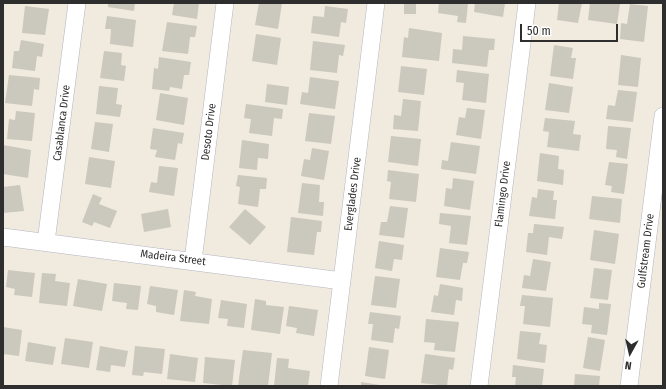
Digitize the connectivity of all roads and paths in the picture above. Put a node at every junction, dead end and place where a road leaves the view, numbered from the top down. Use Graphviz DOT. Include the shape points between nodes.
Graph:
graph roads {
  1 [pos="77,3"];
  2 [pos="225,3"];
  3 [pos="376,3"];
  4 [pos="527,3"];
  5 [pos="663,116"];
  6 [pos="3,237"];
  7 [pos="46,242"];
  8 [pos="194,261"];
  9 [pos="342,281"];
  10 [pos="330,386"];
  11 [pos="479,386"];
  12 [pos="629,386"];
  1 -- 7 [label="street, Casablanca Drive"];
  2 -- 8 [label="street, Desoto Drive"];
  3 -- 9 [label="street, Everglades Drive"];
  4 -- 11 [label="street, Flamingo Drive"];
  5 -- 12 [label="street, Gulfstream Drive"];
  6 -- 7 [label="street, Madeira Street"];
  7 -- 8 [label="street, Madeira Street"];
  8 -- 9 [label="street, Madeira Street"];
  9 -- 10 [label="street, Everglades Drive"];
}
